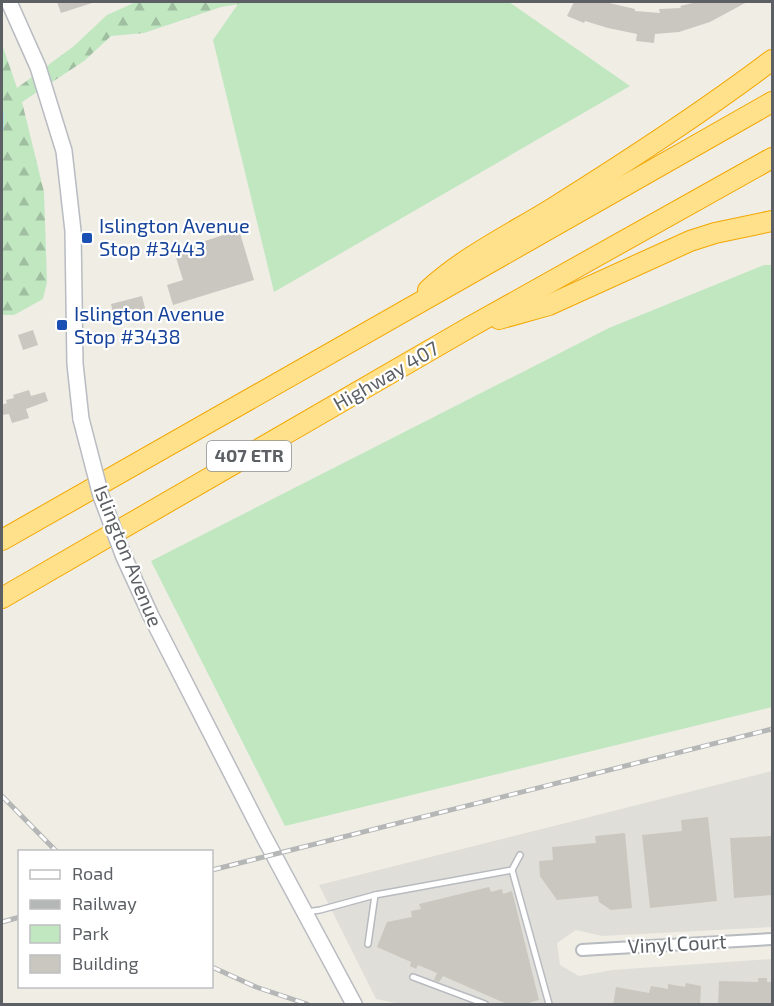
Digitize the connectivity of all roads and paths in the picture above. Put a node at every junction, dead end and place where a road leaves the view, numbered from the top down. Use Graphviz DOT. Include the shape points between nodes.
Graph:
graph roads {
  1 [pos="9,2"];
  2 [pos="772,60"];
  3 [pos="772,102"];
  4 [pos="772,158"];
  5 [pos="772,221"];
  6 [pos="402,314"];
  7 [pos="470,327"];
  8 [pos="2,540"];
  9 [pos="2,598"];
  10 [pos="520,855"];
  11 [pos="512,870"];
  12 [pos="375,895"];
  13 [pos="304,912"];
  14 [pos="772,939"];
  15 [pos="368,944"];
  16 [pos="582,950"];
  17 [pos="413,977"];
  18 [pos="354,1005"];
  19 [pos="485,1005"];
  20 [pos="549,1005"];
  1 -- 13 [label="main road, Islington Avenue, bridge" via="38,67 64,151 73,231 75,364 81,419 100,496 151,616"];
  2 -- 6 [label="highway" via="586,187 449,270"];
  3 -- 6 [label="highway, 407 ETR"];
  4 -- 7 [label="highway, Highway 407 / 407 ETR"];
  5 -- 7 [label="highway" via="690,241 549,305"];
  6 -- 8 [label="highway, 407 ETR"];
  7 -- 9 [label="highway, Highway 407 / 407 ETR"];
  10 -- 11 [label="lane"];
  11 -- 12 [label="lane"];
  11 -- 20 [label="lane"];
  12 -- 13 [label="lane"];
  12 -- 15 [label="lane"];
  13 -- 18 [label="main road, Islington Avenue"];
  14 -- 16 [label="street, Vinyl Court"];
  17 -- 19 [label="lane"];
}
